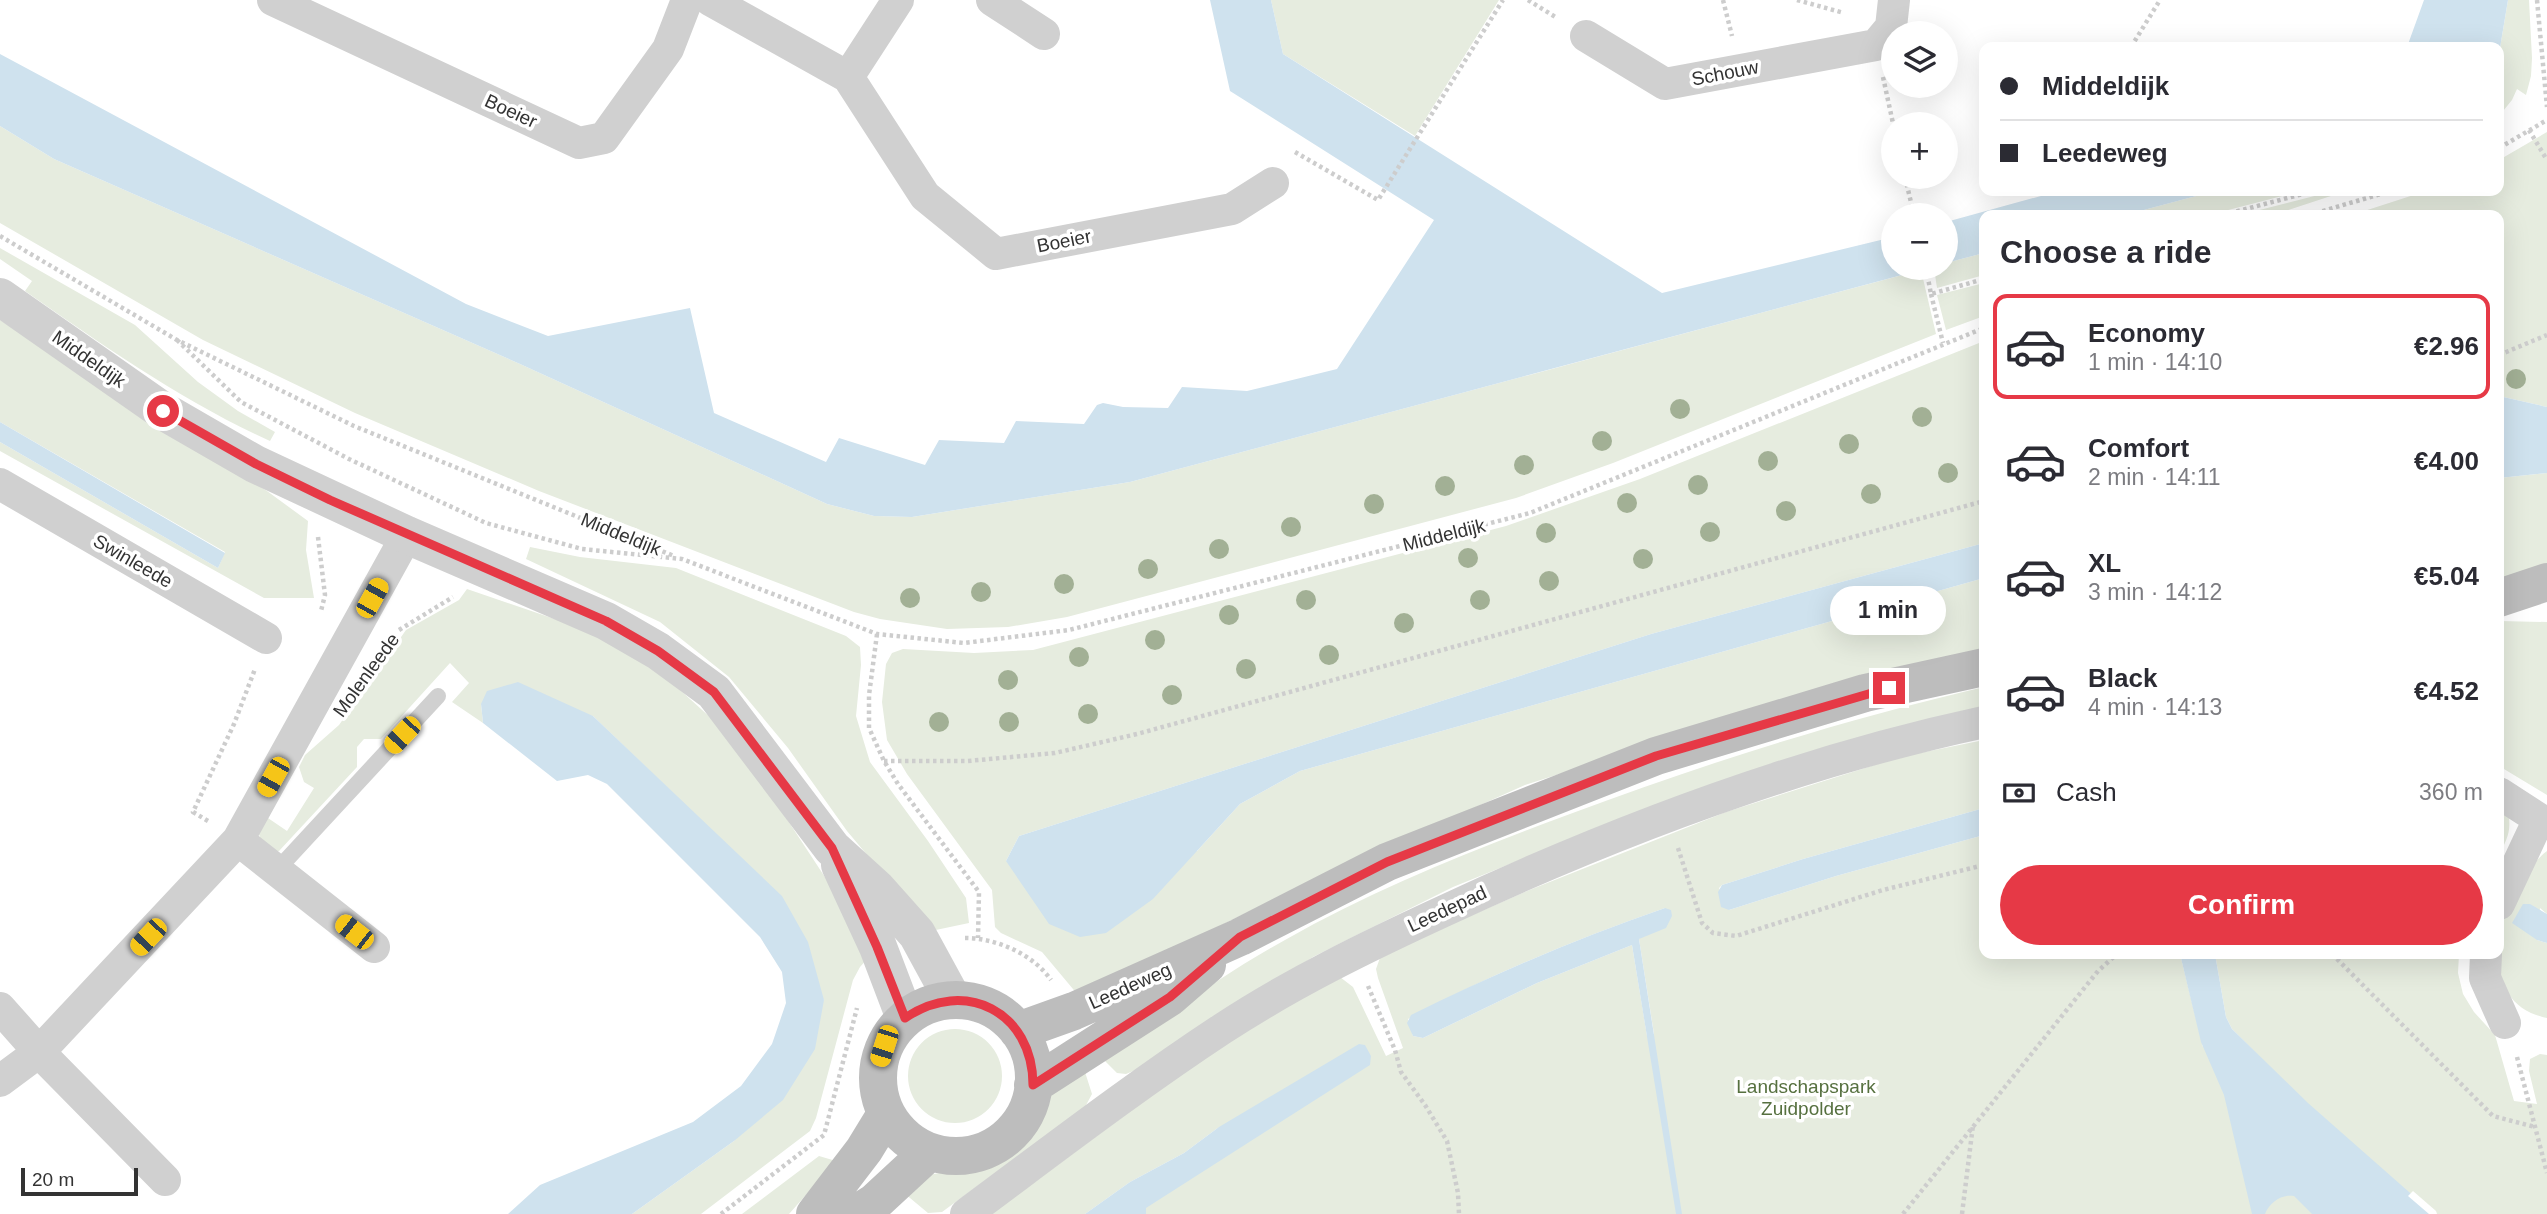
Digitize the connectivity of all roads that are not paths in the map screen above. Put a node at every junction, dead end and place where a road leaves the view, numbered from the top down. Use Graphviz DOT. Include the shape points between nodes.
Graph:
graph roads {
  1 [pos="273,0"];
  2 [pos="687,0"];
  3 [pos="710,0"];
  4 [pos="898,0"];
  5 [pos="992,0"];
  6 [pos="1894,0"];
  7 [pos="1044,34"];
  8 [pos="1586,36"];
  9 [pos="848,77"];
  10 [pos="1273,183"];
  11 [pos="0,297"];
  12 [pos="0,484"];
  13 [pos="407,535"];
  14 [pos="2547,582"];
  15 [pos="2504,597"];
  16 [pos="2504,600"];
  17 [pos="2547,609"];
  18 [pos="266,638"];
  19 [pos="1979,668"];
  20 [pos="438,696"];
  21 [pos="1979,723"];
  22 [pos="2504,796"];
  23 [pos="2543,821"];
  24 [pos="238,840"];
  25 [pos="832,848"];
  26 [pos="276,870"];
  27 [pos="2504,895"];
  28 [pos="1240,937"];
  29 [pos="374,947"];
  30 [pos="2486,959"];
  31 [pos="953,1000"];
  32 [pos="0,1007"];
  33 [pos="905,1018"];
  34 [pos="2505,1023"];
  35 [pos="1018,1031"];
  36 [pos="39,1052"];
  37 [pos="0,1081"];
  38 [pos="1033,1085"];
  39 [pos="886,1114"];
  40 [pos="929,1152"];
  41 [pos="165,1180"];
  42 [pos="815,1214"];
  43 [pos="856,1214"];
  44 [pos="966,1214"];
  1 -- 2 [label="street, Boeier" via="579,143 604,138 668,49"];
  3 -- 9 [label="street, Boeier"];
  4 -- 9 [label="street"];
  5 -- 7 [label="street"];
  6 -- 8 [label="street, Schouw" via="1891,27 1876,45 1665,84"];
  9 -- 10 [label="street, Boeier" via="925,196 996,254 1232,209"];
  11 -- 13 [label="street, Middeldijk" via="163,411 256,464"];
  12 -- 18 [label="street, Swinleede"];
  13 -- 24 [label="street, Molenleede"];
  13 -- 25 [label="street, Middeldijk" via="606,621 714,692"];
  14 -- 15 [label="main road"];
  16 -- 17 [label="main road"];
  19 -- 28 [label="main road, Leedeweg" via="1865,693 1656,756 1387,862"];
  20 -- 26 [label="lane"];
  21 -- 44 [label="street, Leedepad" via="1771,780 1537,867 1354,953 1213,1035"];
  22 -- 23 [label="street"];
  23 -- 27 [label="street"];
  24 -- 26 [label="street"];
  24 -- 36 [label="street, Molenleede"];
  25 -- 31 [label="street, Middeldijk" via="917,934"];
  25 -- 33 [label="street, Middeldijk"];
  26 -- 29 [label="street"];
  28 -- 35 [label="main road, Leedeweg" via="1082,1008"];
  28 -- 38 [label="main road, Leedeweg" via="1170,997"];
  30 -- 34 [label="street" via="2485,978"];
  31 -- 33 [label="main road"];
  31 -- 35 [label="main road" via="983,1004"];
  32 -- 36 [label="street"];
  33 -- 39 [label="main road" via="893,1031 879,1063 877,1080"];
  35 -- 38 [label="main road" via="1031,1057"];
  36 -- 37 [label="street, Molenleede"];
  36 -- 41 [label="street"];
  38 -- 40 [label="main road" via="1023,1118 998,1144 965,1156"];
  39 -- 40 [label="main road" via="905,1137"];
  39 -- 42 [label="main road"];
  40 -- 43 [label="main road"];
}
